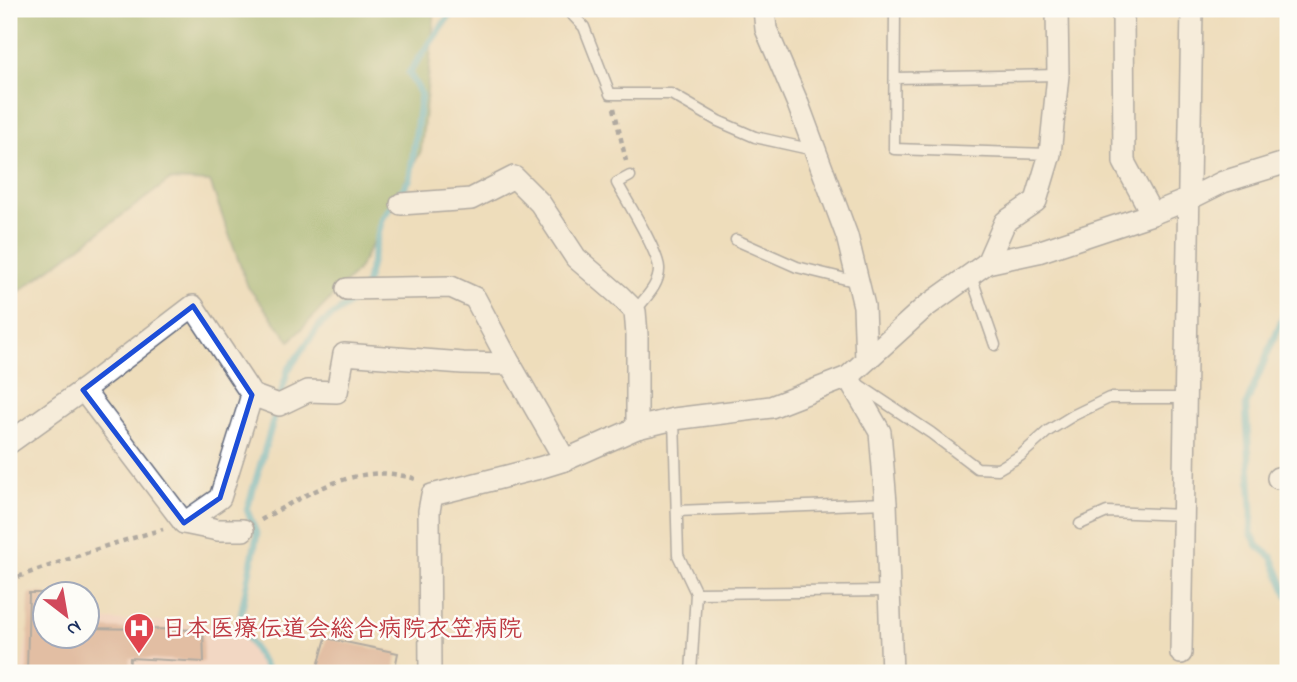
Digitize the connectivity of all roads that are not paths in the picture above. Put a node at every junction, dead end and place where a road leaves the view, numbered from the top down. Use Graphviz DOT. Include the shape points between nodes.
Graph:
graph roads {
  1 [pos="567,9"];
  2 [pos="764,9"];
  3 [pos="895,9"];
  4 [pos="1057,9"];
  5 [pos="1124,9"];
  6 [pos="1192,9"];
  7 [pos="1058,75"];
  8 [pos="895,79"];
  9 [pos="814,150"];
  10 [pos="1050,154"];
  11 [pos="1288,162"];
  12 [pos="629,176"];
  13 [pos="1189,199"];
  14 [pos="401,204"];
  15 [pos="1152,214"];
  16 [pos="736,240"];
  17 [pos="979,268"];
  18 [pos="858,282"];
  19 [pos="347,289"];
  20 [pos="635,312"];
  21 [pos="995,345"];
  22 [pos="866,360"];
  23 [pos="510,364"];
  24 [pos="848,377"];
  25 [pos="83,390"];
  26 [pos="252,395"];
  27 [pos="1186,398"];
  28 [pos="674,419"];
  29 [pos="637,429"];
  30 [pos="9,443"];
  31 [pos="565,460"];
  32 [pos="886,503"];
  33 [pos="677,510"];
  34 [pos="1183,515"];
  35 [pos="184,523"];
  36 [pos="1080,524"];
  37 [pos="243,530"];
  38 [pos="889,591"];
  39 [pos="696,593"];
  40 [pos="1181,653"];
  41 [pos="430,673"];
  42 [pos="691,673"];
  43 [pos="892,673"];
  1 -- 9 [label="lane" via="584,27 610,94 671,94 755,137"];
  2 -- 9 [label="street" via="766,29"];
  3 -- 8 [label="lane"];
  4 -- 7 [label="street"];
  5 -- 15 [label="street" via="1124,162"];
  6 -- 13 [label="street"];
  7 -- 8 [label="lane"];
  7 -- 10 [label="street"];
  8 -- 10 [label="lane" via="894,149"];
  9 -- 18 [label="street" via="847,236"];
  10 -- 17 [label="street" via="1036,201 1006,222"];
  11 -- 13 [label="street" via="1223,182"];
  12 -- 20 [label="lane" via="617,183 659,269 654,287"];
  13 -- 15 [label="street"];
  13 -- 27 [label="street"];
  14 -- 20 [label="street" via="471,199 514,177 540,204 576,258"];
  15 -- 17 [label="street"];
  16 -- 18 [label="lane" via="797,267"];
  17 -- 21 [label="lane"];
  17 -- 22 [label="street" via="924,308"];
  18 -- 22 [label="street" via="864,306"];
  19 -- 23 [label="street" via="451,287 475,298"];
  20 -- 29 [label="street"];
  22 -- 24 [label="street"];
  23 -- 26 [label="street" via="344,354 337,392 308,391 279,405"];
  23 -- 31 [label="street"];
  24 -- 27 [label="lane" via="977,468 998,469 1048,431 1109,398"];
  24 -- 28 [label="street" via="771,407"];
  24 -- 32 [label="street" via="880,432"];
  25 -- 26 [label="street" via="193,306"];
  25 -- 30 [label="street"];
  25 -- 35 [label="street"];
  26 -- 35 [label="street" via="220,498"];
  27 -- 34 [label="street"];
  28 -- 29 [label="street"];
  28 -- 33 [label="lane"];
  29 -- 31 [label="street"];
  31 -- 41 [label="street" via="432,495"];
  32 -- 33 [label="lane"];
  32 -- 38 [label="street"];
  33 -- 39 [label="lane" via="678,555"];
  34 -- 36 [label="lane" via="1107,512"];
  34 -- 40 [label="street"];
  35 -- 37 [label="street"];
  38 -- 39 [label="lane"];
  38 -- 43 [label="street"];
  39 -- 42 [label="lane"];
}
